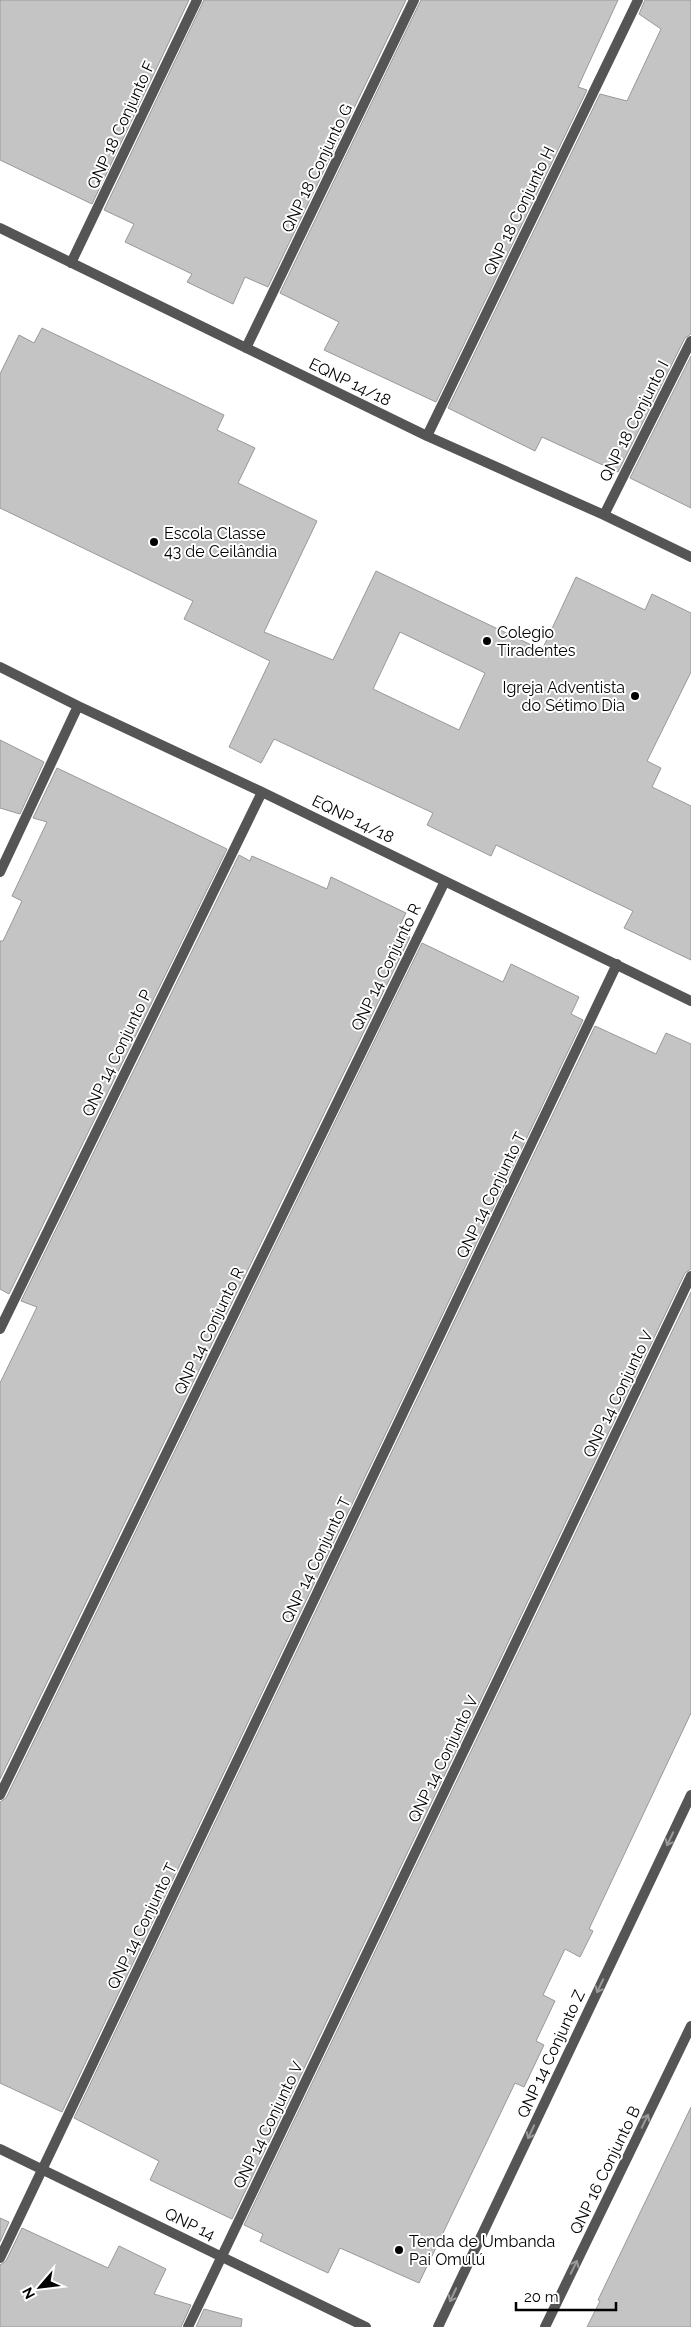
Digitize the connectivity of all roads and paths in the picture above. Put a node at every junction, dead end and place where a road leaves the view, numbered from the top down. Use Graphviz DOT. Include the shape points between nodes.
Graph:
graph roads {
  1 [pos="197,0"];
  2 [pos="414,0"];
  3 [pos="638,0"];
  4 [pos="0,228"];
  5 [pos="72,263"];
  6 [pos="691,341"];
  7 [pos="246,348"];
  8 [pos="427,436"];
  9 [pos="604,515"];
  10 [pos="691,557"];
  11 [pos="0,667"];
  12 [pos="78,706"];
  13 [pos="262,792"];
  14 [pos="0,872"];
  15 [pos="444,881"];
  16 [pos="618,964"];
  17 [pos="691,1002"];
  18 [pos="691,1276"];
  19 [pos="0,1328"];
  20 [pos="0,1795"];
  21 [pos="691,1795"];
  22 [pos="691,2026"];
  23 [pos="0,2149"];
  24 [pos="42,2169"];
  25 [pos="222,2255"];
  26 [pos="0,2258"];
  27 [pos="188,2327"];
  28 [pos="366,2327"];
  29 [pos="438,2327"];
  30 [pos="545,2327"];
  1 -- 5 [label="street, QNP 18 Conjunto F"];
  2 -- 7 [label="street, QNP 18 Conjunto G"];
  3 -- 8 [label="street, QNP 18 Conjunto H"];
  4 -- 5 [label="street, EQNP 14/18"];
  5 -- 7 [label="street, EQNP 14/18"];
  6 -- 9 [label="street, QNP 18 Conjunto I"];
  7 -- 8 [label="street, EQNP 14/18"];
  8 -- 9 [label="street, EQNP 14/18"];
  9 -- 10 [label="street, EQNP 14/18"];
  11 -- 12 [label="street, EQNP 14/18"];
  12 -- 13 [label="street, EQNP 14/18"];
  12 -- 14 [label="street"];
  13 -- 15 [label="street, EQNP 14/18"];
  13 -- 19 [label="street, QNP 14 Conjunto P"];
  15 -- 16 [label="street, EQNP 14/18"];
  15 -- 20 [label="street, QNP 14 Conjunto R"];
  16 -- 17 [label="street, EQNP 14/18"];
  16 -- 24 [label="street, QNP 14 Conjunto T"];
  18 -- 25 [label="street, QNP 14 Conjunto V"];
  21 -- 29 [label="street, QNP 14 Conjunto Z, one-way"];
  30 -- 22 [label="street, QNP 16 Conjunto B, one-way"];
  23 -- 24 [label="street, QNP 14"];
  24 -- 25 [label="street, QNP 14"];
  24 -- 26 [label="street, QNP 14 Conjunto T"];
  25 -- 27 [label="street, QNP 14 Conjunto V"];
  25 -- 28 [label="street, QNP 14"];
}
